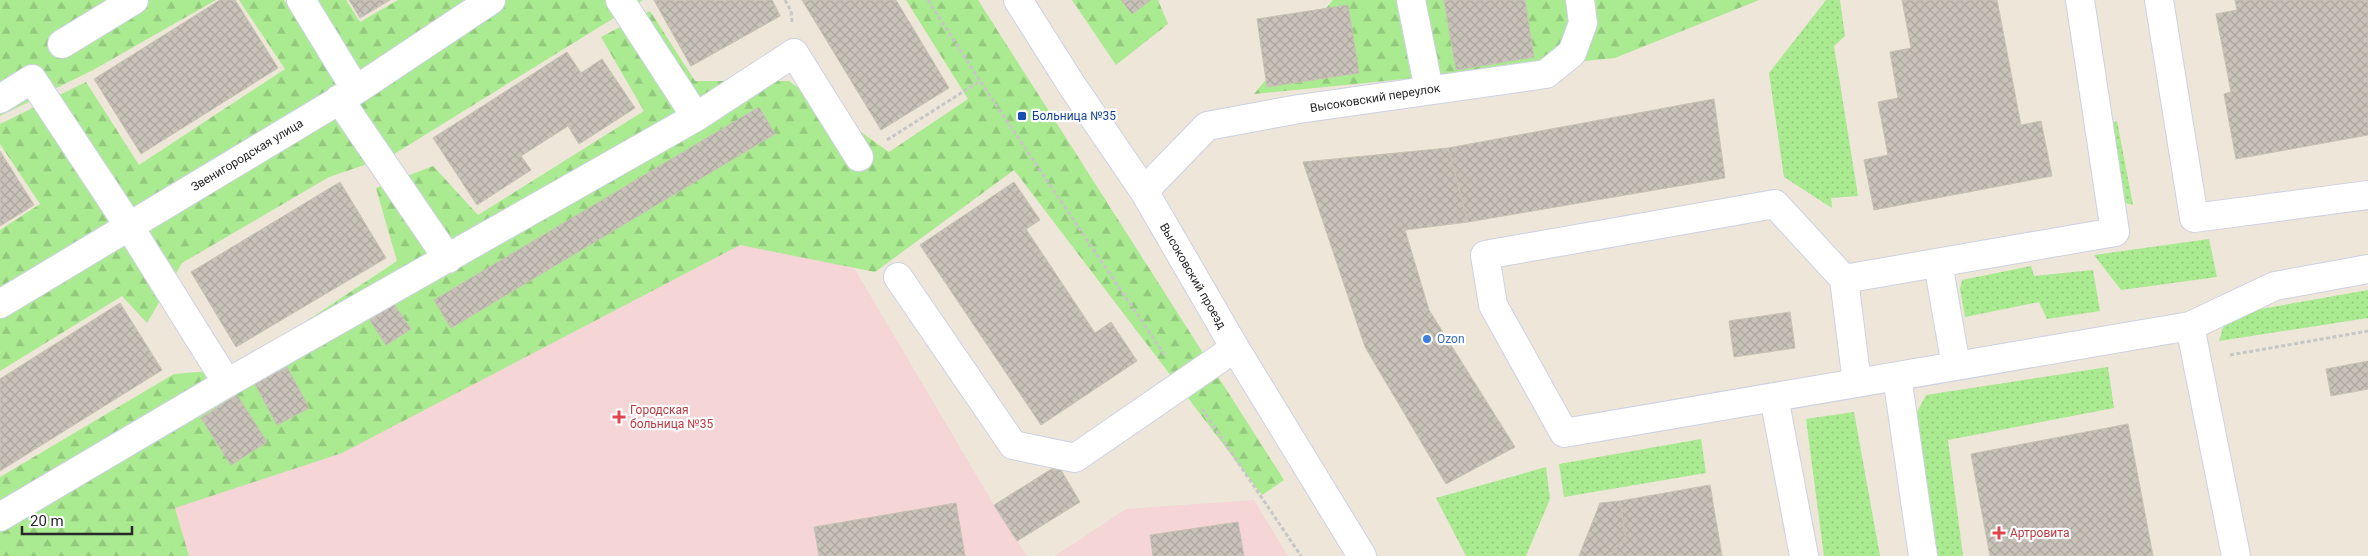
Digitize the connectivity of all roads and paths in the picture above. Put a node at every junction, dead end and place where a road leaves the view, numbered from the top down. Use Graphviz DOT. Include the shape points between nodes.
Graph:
graph roads {
  1 [pos="134,0"];
  2 [pos="301,0"];
  3 [pos="491,0"];
  4 [pos="620,0"];
  5 [pos="928,0"];
  6 [pos="1018,0"];
  7 [pos="1410,0"];
  8 [pos="1580,0"];
  9 [pos="2080,0"];
  10 [pos="2159,0"];
  11 [pos="62,44"];
  12 [pos="980,81"];
  13 [pos="1429,90"];
  14 [pos="347,94"];
  15 [pos="0,99"];
  16 [pos="696,117"];
  17 [pos="859,158"];
  18 [pos="1144,191"];
  19 [pos="2368,195"];
  20 [pos="129,226"];
  21 [pos="448,259"];
  22 [pos="1938,263"];
  23 [pos="2368,269"];
  24 [pos="898,277"];
  25 [pos="1844,279"];
  26 [pos="0,304"];
  27 [pos="2190,326"];
  28 [pos="2368,331"];
  29 [pos="1234,348"];
  30 [pos="2197,361"];
  31 [pos="1956,366"];
  32 [pos="1897,376"];
  33 [pos="1184,382"];
  34 [pos="227,383"];
  35 [pos="1857,383"];
  36 [pos="1774,397"];
  37 [pos="0,517"];
  38 [pos="1301,556"];
  39 [pos="1362,556"];
  40 [pos="1804,556"];
  41 [pos="1923,556"];
  42 [pos="2236,556"];
  1 -- 11 [label="street"];
  2 -- 14 [label="street"];
  3 -- 14 [label="street, Звенигородская улица"];
  4 -- 16 [label="street"];
  5 -- 12 [label="path"];
  6 -- 18 [label="street, Высоковский проезд"];
  7 -- 13 [label="street"];
  8 -- 13 [label="street, Высоковский переулок" via="1582,23 1572,53 1546,74"];
  9 -- 22 [label="street" via="2115,232"];
  10 -- 19 [label="street" via="2194,218"];
  12 -- 17 [label="path"];
  12 -- 33 [label="path"];
  13 -- 18 [label="street, Высоковский переулок" via="1207,126"];
  14 -- 20 [label="street, Звенигородская улица"];
  14 -- 21 [label="street"];
  15 -- 20 [label="street" via="32,79"];
  16 -- 17 [label="street" via="794,53"];
  16 -- 21 [label="street"];
  18 -- 29 [label="street, Высоковский проезд"];
  20 -- 26 [label="street, Звенигородская улица"];
  20 -- 34 [label="street"];
  21 -- 34 [label="street"];
  22 -- 25 [label="street"];
  22 -- 31 [label="street"];
  23 -- 27 [label="street" via="2275,286"];
  24 -- 33 [label="street" via="1013,445 1076,458"];
  25 -- 35 [label="street"];
  25 -- 36 [label="street" via="1776,204 1485,255 1493,305 1564,433"];
  27 -- 30 [label="street"];
  27 -- 31 [label="street"];
  28 -- 30 [label="path"];
  29 -- 33 [label="street"];
  29 -- 39 [label="street, Высоковский проезд"];
  30 -- 42 [label="street"];
  31 -- 32 [label="street"];
  32 -- 35 [label="street"];
  32 -- 41 [label="street"];
  33 -- 38 [label="path"];
  34 -- 37 [label="street"];
  35 -- 36 [label="street"];
  36 -- 40 [label="street"];
}
